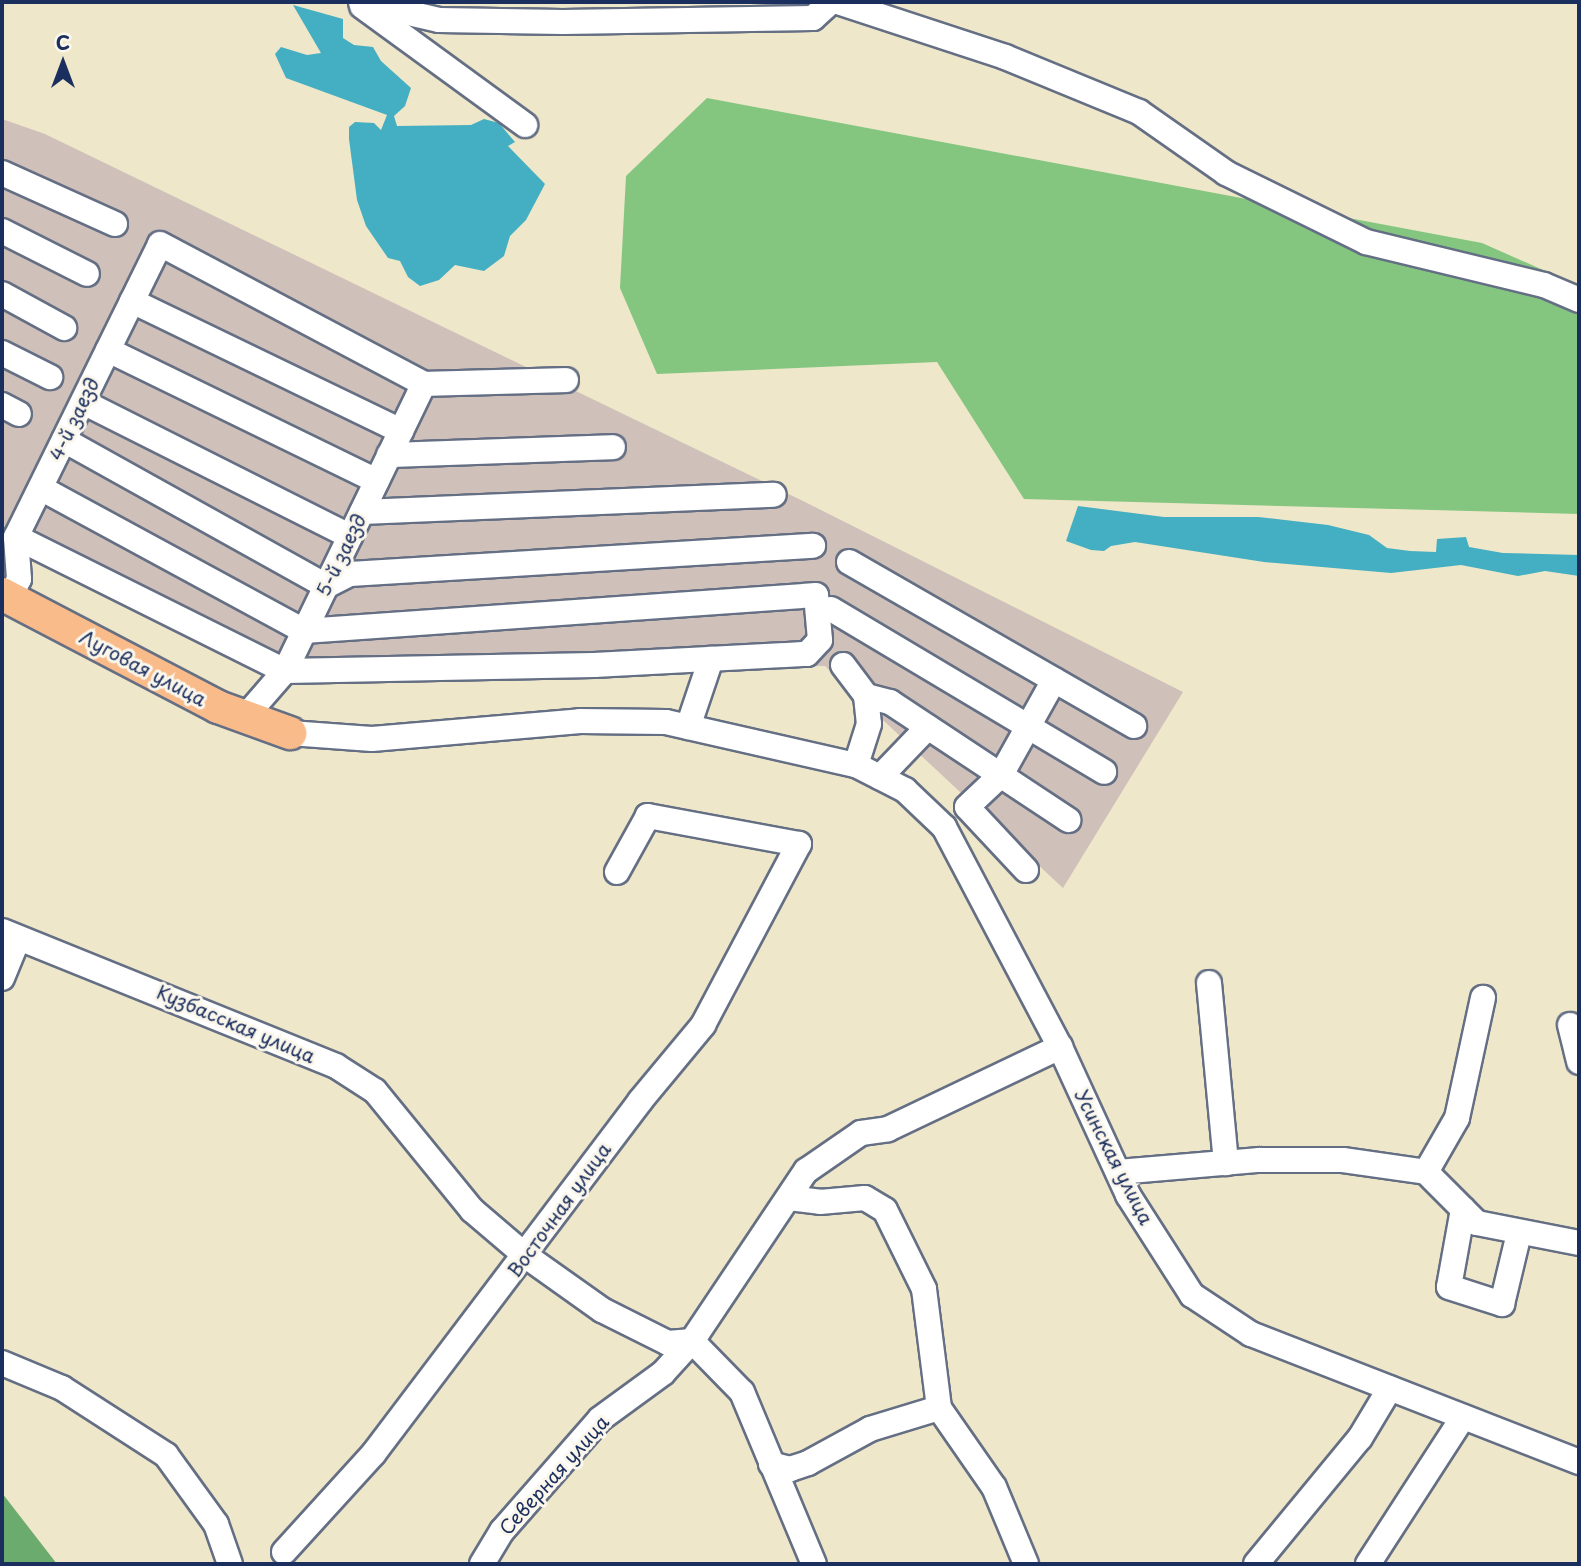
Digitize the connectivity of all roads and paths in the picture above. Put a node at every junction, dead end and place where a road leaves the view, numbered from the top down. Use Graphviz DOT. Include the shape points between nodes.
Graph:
graph roads {
  1 [pos="358,2"];
  2 [pos="831,2"];
  3 [pos="838,2"];
  4 [pos="526,125"];
  5 [pos="2,173"];
  6 [pos="115,224"];
  7 [pos="2,231"];
  8 [pos="87,274"];
  9 [pos="2,294"];
  10 [pos="1579,300"];
  11 [pos="132,301"];
  12 [pos="64,328"];
  13 [pos="108,350"];
  14 [pos="2,353"];
  15 [pos="50,377"];
  16 [pos="566,380"];
  17 [pos="424,384"];
  18 [pos="83,402"];
  19 [pos="401,431"];
  20 [pos="64,440"];
  21 [pos="613,447"];
  22 [pos="390,455"];
  23 [pos="377,481"];
  24 [pos="41,488"];
  25 [pos="774,495"];
  26 [pos="362,512"];
  27 [pos="350,536"];
  28 [pos="16,537"];
  29 [pos="813,546"];
  30 [pos="849,562"];
  31 [pos="326,586"];
  32 [pos="6,596"];
  33 [pos="831,609"];
  34 [pos="304,631"];
  35 [pos="711,659"];
  36 [pos="843,665"];
  37 [pos="285,671"];
  38 [pos="1054,680"];
  39 [pos="866,696"];
  40 [pos="245,717"];
  41 [pos="1134,726"];
  42 [pos="688,727"];
  43 [pos="928,727"];
  44 [pos="1028,727"];
  45 [pos="290,733"];
  46 [pos="856,765"];
  47 [pos="1104,772"];
  48 [pos="1001,775"];
  49 [pos="880,777"];
  50 [pos="1068,820"];
  51 [pos="1026,870"];
  52 [pos="617,872"];
  53 [pos="10,935"];
  54 [pos="2,978"];
  55 [pos="1209,983"];
  56 [pos="1483,998"];
  57 [pos="1570,1025"];
  58 [pos="1060,1047"];
  59 [pos="1579,1062"];
  60 [pos="1226,1163"];
  61 [pos="1118,1172"];
  62 [pos="1426,1172"];
  63 [pos="789,1198"];
  64 [pos="1463,1209"];
  65 [pos="1519,1233"];
  66 [pos="1579,1243"];
  67 [pos="526,1256"];
  68 [pos="692,1341"];
  69 [pos="2,1363"];
  70 [pos="1390,1388"];
  71 [pos="939,1408"];
  72 [pos="1463,1417"];
  73 [pos="1579,1462"];
  74 [pos="771,1464"];
  75 [pos="284,1552"];
  76 [pos="230,1564"];
  77 [pos="482,1564"];
  78 [pos="814,1564"];
  79 [pos="1026,1564"];
  80 [pos="1256,1564"];
  81 [pos="1368,1564"];
  1 -- 2 [label="street" via="439,20 563,22 813,18"];
  1 -- 4 [label="street"];
  3 -- 10 [label="street" via="1005,57 1139,113 1226,173 1366,242 1544,285"];
  5 -- 6 [label="street"];
  7 -- 8 [label="street"];
  9 -- 12 [label="street"];
  11 -- 13 [label="street, 4-й заезд"];
  11 -- 17 [label="street, 4-й заезд" via="160,244"];
  11 -- 19 [label="street"];
  13 -- 18 [label="street, 4-й заезд"];
  13 -- 23 [label="street"];
  14 -- 15 [label="street"];
  16 -- 17 [label="street"];
  17 -- 19 [label="street, 5-й заезд"];
  18 -- 20 [label="street, 4-й заезд"];
  18 -- 27 [label="street"];
  19 -- 22 [label="street, 5-й заезд"];
  20 -- 24 [label="street, 4-й заезд"];
  20 -- 31 [label="street"];
  21 -- 22 [label="street"];
  22 -- 23 [label="street, 5-й заезд"];
  23 -- 26 [label="street, 5-й заезд"];
  24 -- 28 [label="street, 4-й заезд"];
  24 -- 34 [label="street"];
  25 -- 26 [label="street"];
  26 -- 27 [label="street, 5-й заезд"];
  27 -- 31 [label="street, 5-й заезд"];
  28 -- 32 [label="street" via="19,579"];
  28 -- 37 [label="street"];
  29 -- 31 [label="street" via="350,574"];
  30 -- 38 [label="street"];
  31 -- 34 [label="street, 5-й заезд"];
  32 -- 40 [label="main road, Луговая улица"];
  33 -- 44 [label="street"];
  34 -- 35 [label="street" via="816,596 820,640 807,654"];
  34 -- 37 [label="street, 5-й заезд"];
  35 -- 37 [label="street"];
  35 -- 42 [label="street"];
  36 -- 39 [label="street"];
  37 -- 40 [label="street, 5-й заезд"];
  38 -- 41 [label="street"];
  38 -- 44 [label="street"];
  39 -- 43 [label="street" via="890,702"];
  39 -- 46 [label="street" via="869,724"];
  40 -- 45 [label="main road, Луговая улица"];
  42 -- 45 [label="street, Усинская улица" via="666,722 580,721 372,739"];
  42 -- 46 [label="street, Усинская улица"];
  43 -- 48 [label="street"];
  43 -- 49 [label="street"];
  44 -- 47 [label="street"];
  44 -- 48 [label="street"];
  46 -- 49 [label="street, Усинская улица"];
  48 -- 50 [label="street"];
  48 -- 51 [label="street" via="967,807"];
  49 -- 58 [label="street, Усинская улица" via="905,790 944,827"];
  52 -- 67 [label="street, Восточная улица" via="648,816 799,844 703,1025 640,1101"];
  53 -- 54 [label="street"];
  53 -- 67 [label="street, Кузбасская улица" via="170,995 231,1026 336,1066 375,1091 472,1210"];
  55 -- 60 [label="street"];
  56 -- 62 [label="street" via="1457,1118"];
  57 -- 59 [label="street"];
  58 -- 61 [label="street, Усинская улица"];
  58 -- 63 [label="street, Северная улица" via="888,1129 861,1133 806,1171"];
  60 -- 61 [label="street"];
  60 -- 62 [label="street" via="1343,1160"];
  61 -- 70 [label="street, Усинская улица" via="1192,1295 1251,1334"];
  62 -- 64 [label="street"];
  63 -- 68 [label="street, Северная улица"];
  63 -- 71 [label="street" via="820,1202 865,1198 885,1210 924,1289"];
  64 -- 65 [label="street" via="1477,1223"];
  64 -- 65 [label="street" via="1449,1287 1502,1304"];
  65 -- 66 [label="street"];
  67 -- 68 [label="street, Кузбасская улица" via="602,1310 668,1343"];
  67 -- 75 [label="street, Восточная улица" via="374,1453"];
  68 -- 74 [label="street" via="742,1392"];
  68 -- 77 [label="street, Северная улица" via="663,1373 600,1419 502,1531"];
  69 -- 76 [label="street" via="62,1388 166,1455 216,1524"];
  70 -- 72 [label="street, Усинская улица"];
  70 -- 80 [label="street" via="1360,1438"];
  71 -- 74 [label="street" via="870,1430 808,1463 790,1469"];
  71 -- 79 [label="street" via="994,1487"];
  72 -- 73 [label="street, Усинская улица"];
  72 -- 81 [label="street"];
  74 -- 78 [label="street"];
}
